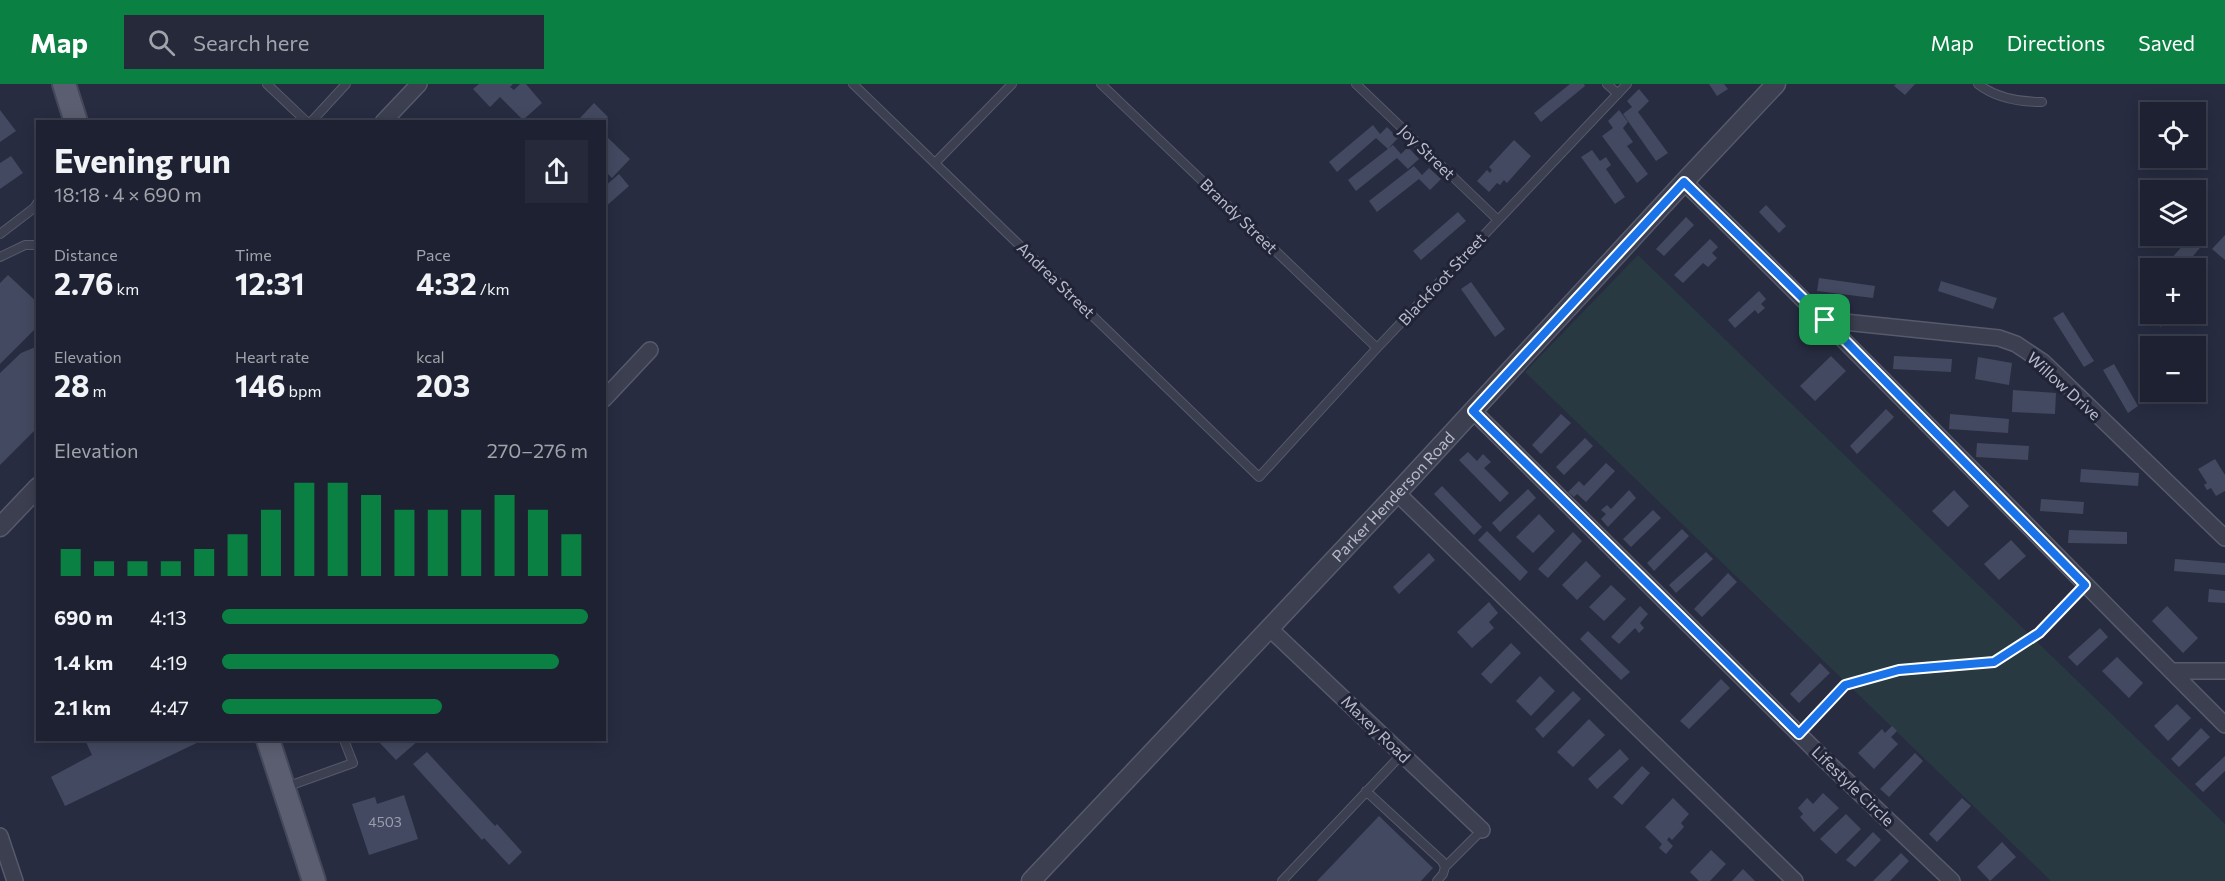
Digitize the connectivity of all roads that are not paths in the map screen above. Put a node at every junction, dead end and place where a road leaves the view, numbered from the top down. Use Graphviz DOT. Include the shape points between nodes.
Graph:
graph roads {
  1 [pos="64,84"];
  2 [pos="267,84"];
  3 [pos="346,84"];
  4 [pos="419,84"];
  5 [pos="853,84"];
  6 [pos="1012,84"];
  7 [pos="1101,84"];
  8 [pos="1356,84"];
  9 [pos="1607,84"];
  10 [pos="1627,84"];
  11 [pos="1776,84"];
  12 [pos="1978,84"];
  13 [pos="1618,94"];
  14 [pos="2042,102"];
  15 [pos="75,120"];
  16 [pos="307,120"];
  17 [pos="311,120"];
  18 [pos="385,120"];
  19 [pos="935,163"];
  20 [pos="1684,182"];
  21 [pos="36,205"];
  22 [pos="1498,220"];
  23 [pos="0,234"];
  24 [pos="36,244"];
  25 [pos="0,257"];
  26 [pos="1825,320"];
  27 [pos="1377,348"];
  28 [pos="650,350"];
  29 [pos="606,395"];
  30 [pos="1473,411"];
  31 [pos="1259,477"];
  32 [pos="36,490"];
  33 [pos="1397,493"];
  34 [pos="0,527"];
  35 [pos="2225,538"];
  36 [pos="2085,585"];
  37 [pos="1269,628"];
  38 [pos="2171,671"];
  39 [pos="2225,671"];
  40 [pos="2225,725"];
  41 [pos="1799,734"];
  42 [pos="268,741"];
  43 [pos="344,741"];
  44 [pos="1402,754"];
  45 [pos="285,788"];
  46 [pos="1366,791"];
  47 [pos="1482,830"];
  48 [pos="0,836"];
  49 [pos="1445,867"];
  50 [pos="15,881"];
  51 [pos="314,881"];
  52 [pos="1031,881"];
  53 [pos="1282,881"];
  54 [pos="1437,881"];
  55 [pos="1795,881"];
  56 [pos="1952,881"];
  1 -- 15 [label="main road"];
  2 -- 16 [label="lane"];
  3 -- 17 [label="lane"];
  4 -- 18 [label="street"];
  5 -- 19 [label="lane, Andrea Street"];
  6 -- 19 [label="lane"];
  7 -- 27 [label="lane, Brandy Street"];
  8 -- 22 [label="lane, Joy Street"];
  9 -- 13 [label="lane"];
  10 -- 13 [label="lane, Blackfoot Street"];
  11 -- 20 [label="street, Parker Henderson Road"];
  12 -- 14 [label="lane" via="2022,102"];
  13 -- 22 [label="lane, Blackfoot Street"];
  19 -- 31 [label="lane, Andrea Street"];
  20 -- 26 [label="street"];
  20 -- 30 [label="street, Parker Henderson Road"];
  21 -- 23 [label="lane"];
  22 -- 27 [label="lane, Blackfoot Street"];
  24 -- 25 [label="lane"];
  26 -- 35 [label="street, Willow Drive" via="1999,338 2016,344 2043,362"];
  26 -- 36 [label="street"];
  27 -- 31 [label="lane, Blackfoot Street"];
  28 -- 29 [label="street"];
  30 -- 33 [label="street, Parker Henderson Road"];
  30 -- 41 [label="street, Lifestyle Circle"];
  32 -- 34 [label="street"];
  33 -- 37 [label="street, Parker Henderson Road"];
  33 -- 55 [label="street"];
  36 -- 38 [label="street"];
  36 -- 41 [label="lane" via="2039,633 1994,662 1899,670 1845,685"];
  37 -- 44 [label="street, Maxey Road"];
  37 -- 52 [label="street, Parker Henderson Road"];
  38 -- 39 [label="street"];
  38 -- 40 [label="street"];
  41 -- 56 [label="street, Lifestyle Circle"];
  42 -- 45 [label="main road"];
  43 -- 45 [label="lane" via="353,763"];
  44 -- 46 [label="lane"];
  44 -- 47 [label="street, Maxey Road"];
  45 -- 51 [label="main road"];
  46 -- 49 [label="lane"];
  46 -- 53 [label="lane"];
  47 -- 49 [label="lane"];
  48 -- 50 [label="street"];
  49 -- 54 [label="lane"];
}
